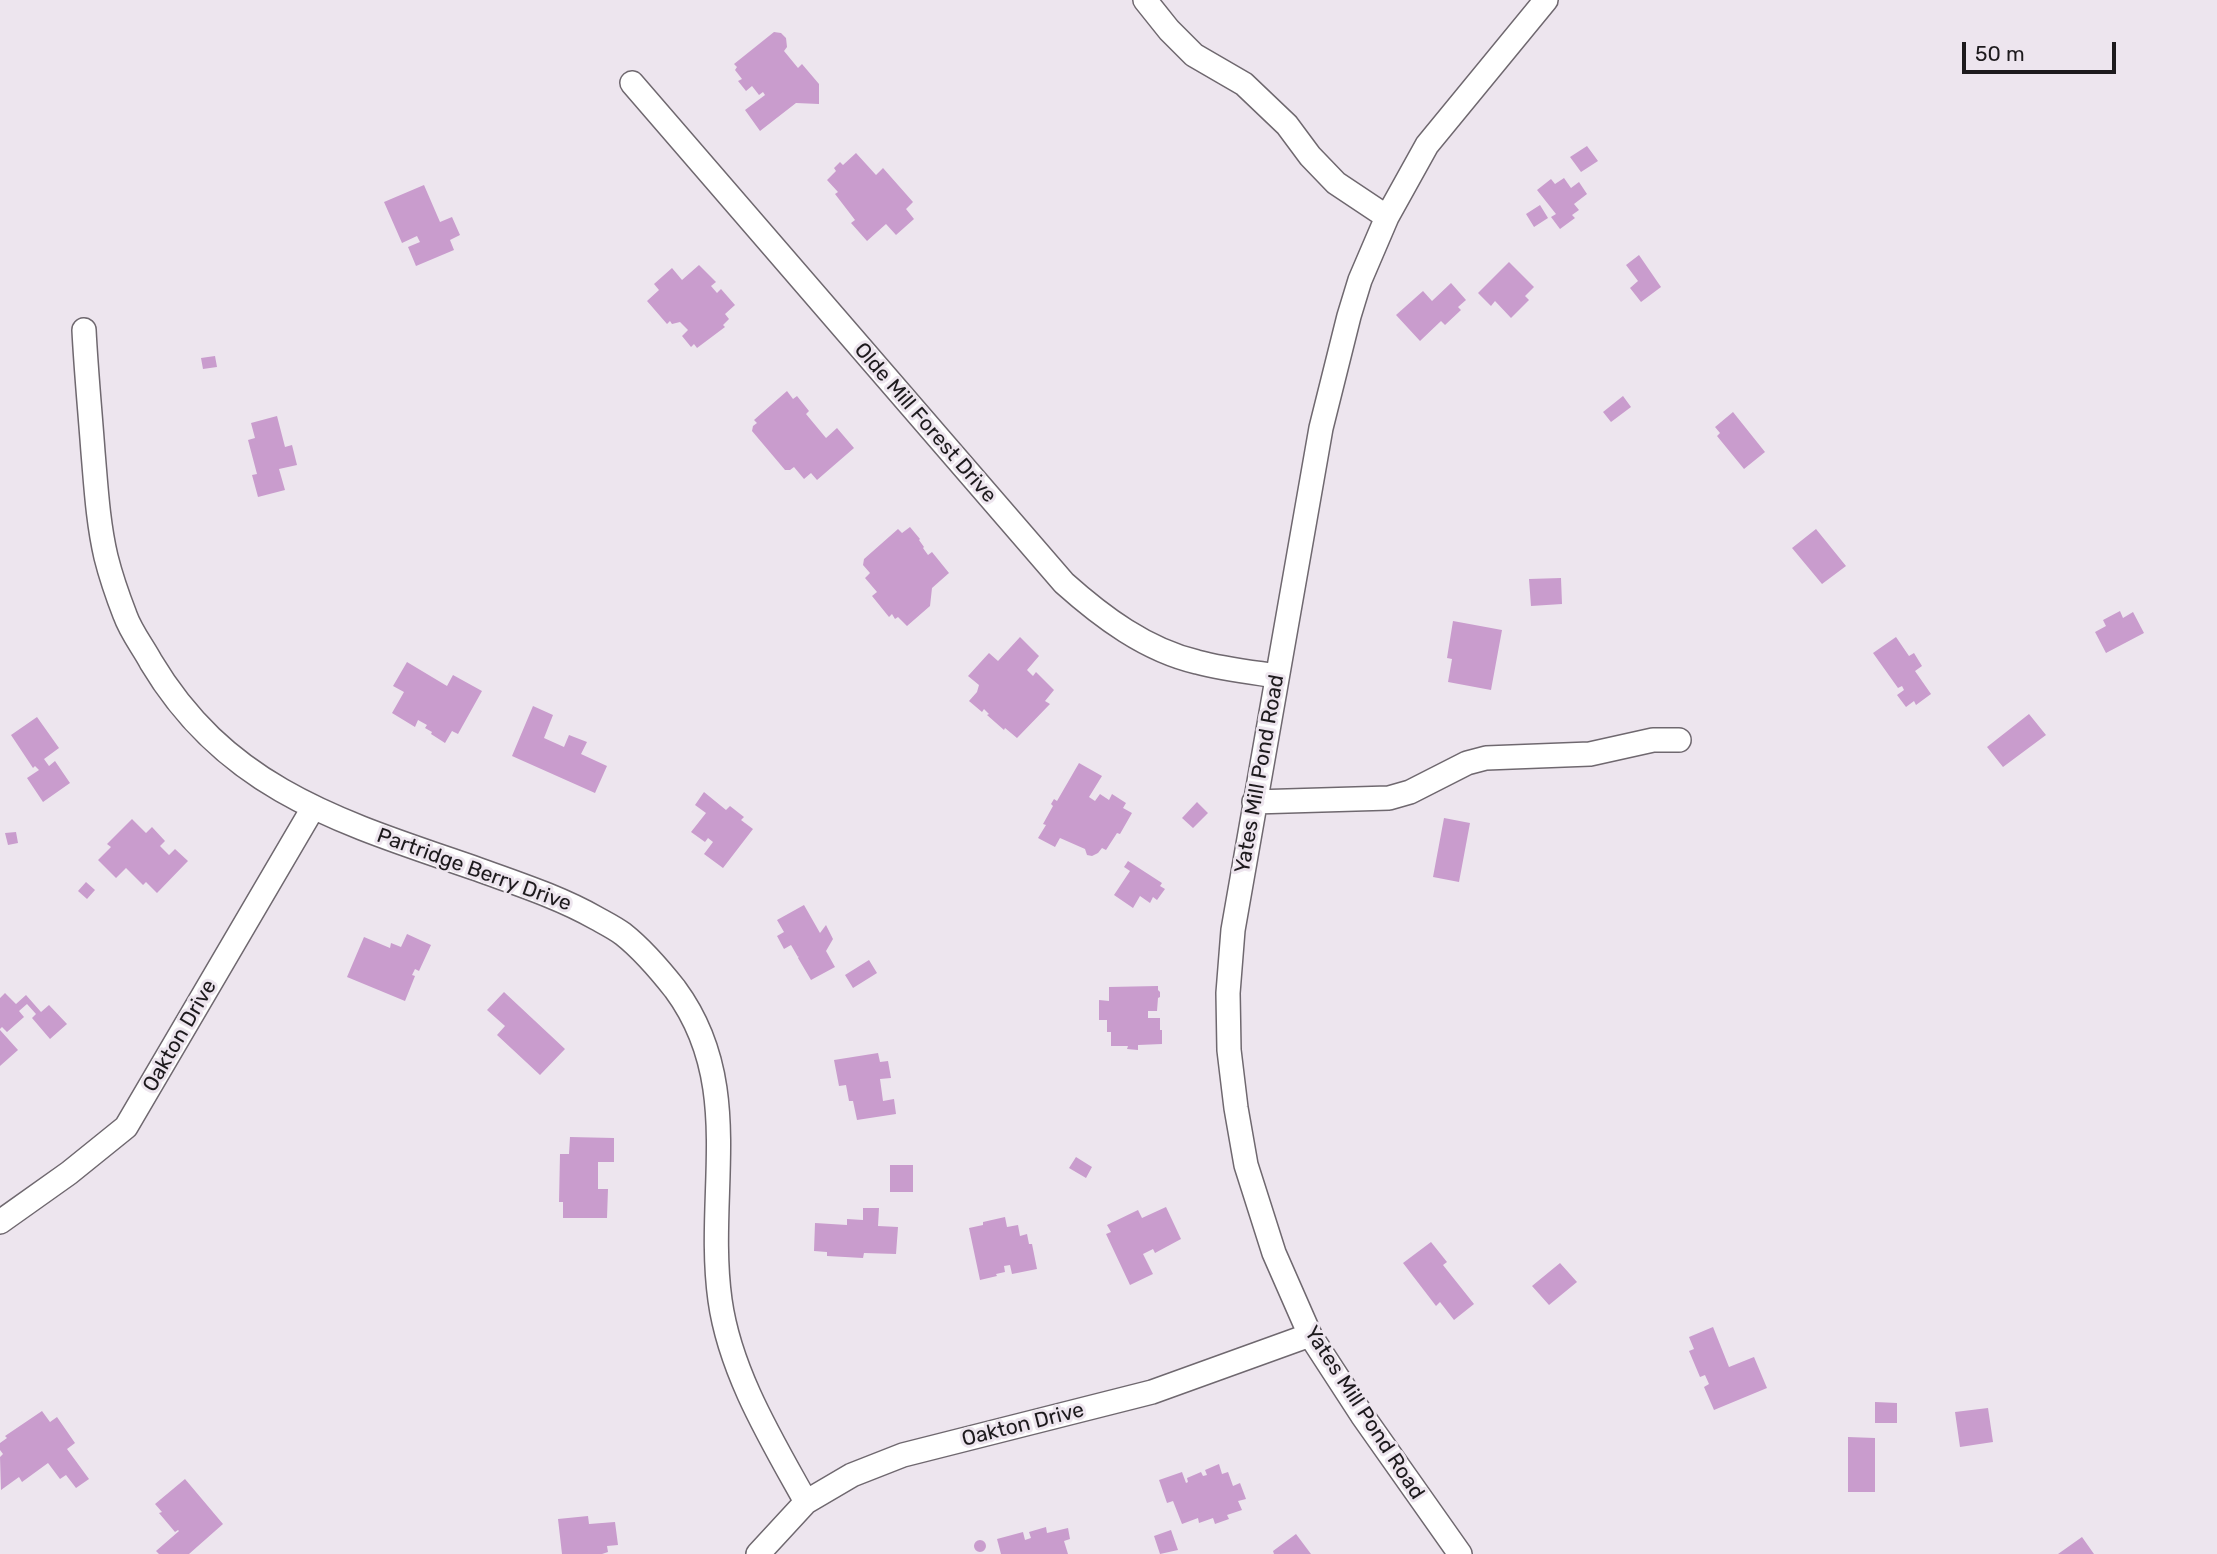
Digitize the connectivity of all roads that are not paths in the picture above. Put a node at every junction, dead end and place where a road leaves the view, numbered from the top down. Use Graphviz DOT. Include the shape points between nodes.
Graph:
graph roads {
  1 [pos="1145,0"];
  2 [pos="1546,0"];
  3 [pos="632,83"];
  4 [pos="1387,217"];
  5 [pos="84,330"];
  6 [pos="1277,676"];
  7 [pos="1679,740"];
  8 [pos="1254,802"];
  9 [pos="313,808"];
  10 [pos="0,1222"];
  11 [pos="1310,1335"];
  12 [pos="806,1502"];
  13 [pos="758,1554"];
  14 [pos="1460,1554"];
  1 -- 4 [label="street" via="1194,55 1244,84 1287,125 1336,183"];
  2 -- 4 [label="street, Yates Mill Pond Road" via="1427,145"];
  3 -- 6 [label="street, Olde Mill Forest Drive" via="1064,583 1117,625 1162,650 1195,662"];
  4 -- 6 [label="street, Yates Mill Pond Road" via="1360,281 1331,383"];
  5 -- 9 [label="street, Partridge Berry Drive" via="98,513 125,618 187,714 214,742 267,783"];
  6 -- 8 [label="street, Yates Mill Pond Road"];
  7 -- 8 [label="street" via="1653,740 1590,754 1486,758 1389,798"];
  8 -- 11 [label="street, Yates Mill Pond Road" via="1233,930 1229,1050 1246,1166 1274,1253"];
  9 -- 10 [label="street, Oakton Drive" via="126,1127"];
  9 -- 12 [label="street, Partridge Berry Drive" via="566,901 622,933 676,991 700,1032 715,1076 717,1263 727,1337 769,1437"];
  11 -- 12 [label="street, Oakton Drive" via="1152,1392 903,1455 852,1475"];
  11 -- 14 [label="street, Yates Mill Pond Road"];
  12 -- 13 [label="street, Oakton Drive"];
}
